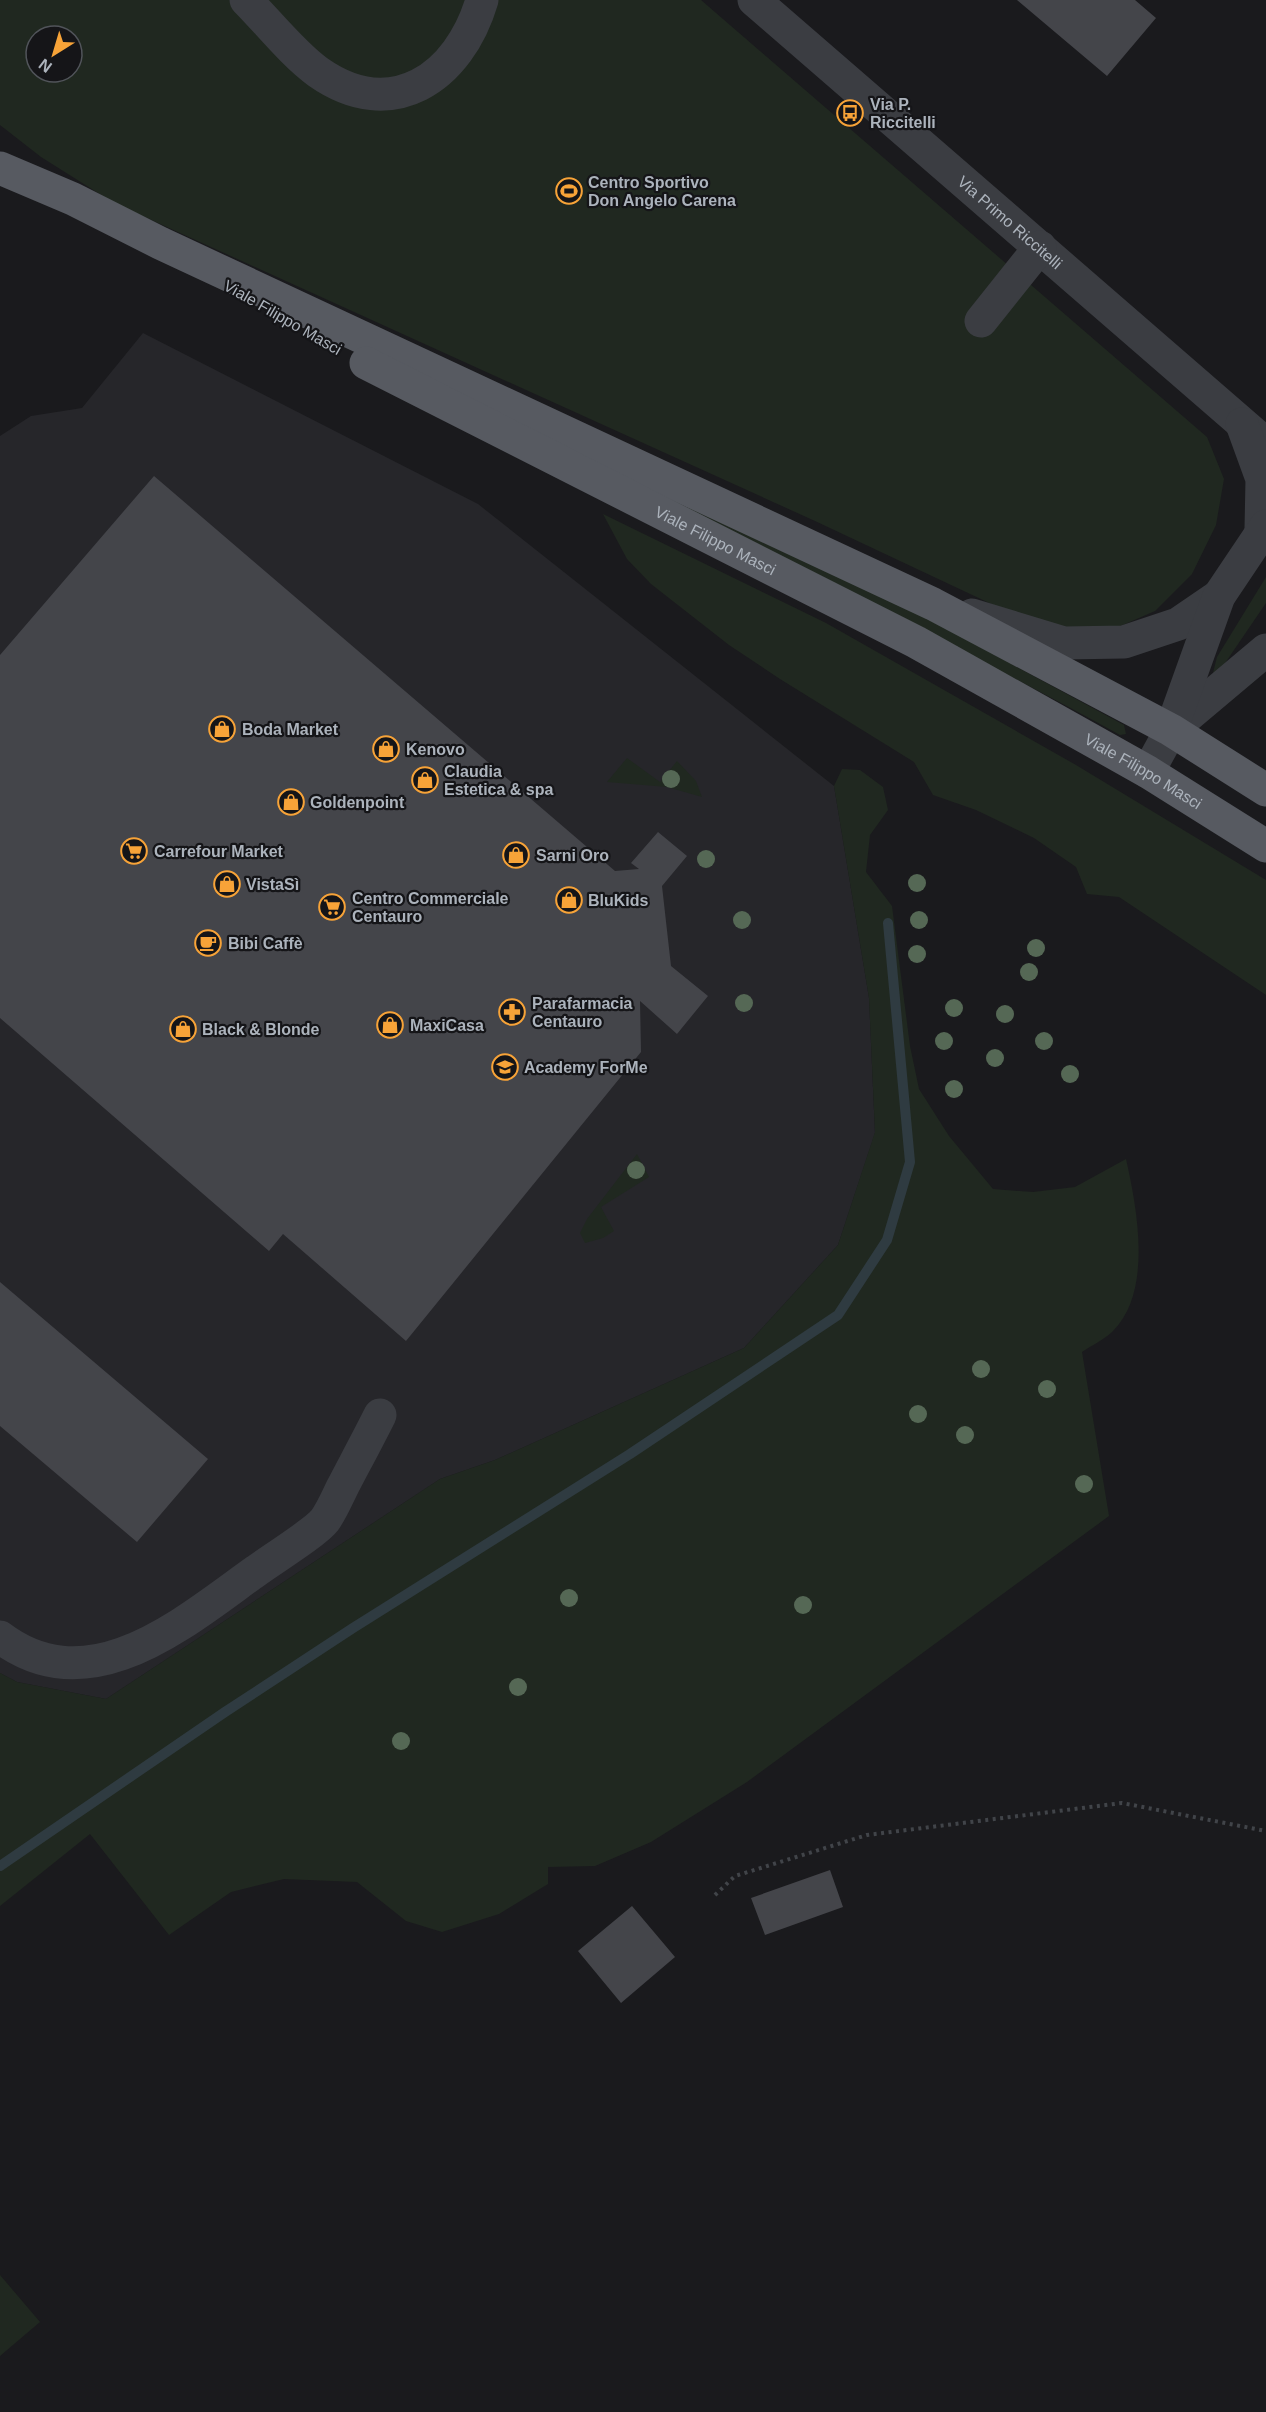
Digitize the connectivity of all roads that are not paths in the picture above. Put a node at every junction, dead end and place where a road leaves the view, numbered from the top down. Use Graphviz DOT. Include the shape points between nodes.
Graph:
graph roads {
  1 [pos="246,0"];
  2 [pos="482,0"];
  3 [pos="754,0"];
  4 [pos="0,144"];
  5 [pos="0,168"];
  6 [pos="73,199"];
  7 [pos="160,243"];
  8 [pos="1040,248"];
  9 [pos="981,321"];
  10 [pos="1241,422"];
  11 [pos="1266,444"];
  12 [pos="1264,527"];
  13 [pos="1219,596"];
  14 [pos="933,604"];
  15 [pos="1266,650"];
  16 [pos="1171,730"];
  17 [pos="1148,772"];
  18 [pos="1266,790"];
  19 [pos="1266,846"];
  20 [pos="380,1415"];
  21 [pos="0,1637"];
  1 -- 2 [label="street" via="317,71 351,90 401,94 419,87 445,68 477,16"];
  3 -- 8 [label="street, Via Primo Riccitelli"];
  4 -- 6 [label="main road, Viale Filippo Masci"];
  5 -- 6 [label="main road, Viale Filippo Masci"];
  6 -- 7 [label="main road, Viale Filippo Masci"];
  7 -- 14 [label="main road, Viale Filippo Masci"];
  7 -- 17 [label="main road, Viale Filippo Masci" via="280,319 916,642"];
  8 -- 9 [label="street"];
  8 -- 10 [label="street, Via Primo Riccitelli"];
  10 -- 11 [label="street, Via Primo Riccitelli"];
  10 -- 12 [label="street" via="1262,479"];
  12 -- 13 [label="street"];
  13 -- 14 [label="street" via="1178,624 1124,642 1064,643"];
  13 -- 16 [label="street"];
  14 -- 16 [label="main road, Viale Filippo Masci"];
  15 -- 16 [label="street"];
  16 -- 17 [label="street"];
  16 -- 18 [label="main road, Viale Filippo Masci"];
  17 -- 19 [label="main road, Viale Filippo Masci"];
  20 -- 21 [label="street" via="324,1521 219,1598 140,1649 100,1662 78,1663 43,1658"];
}
